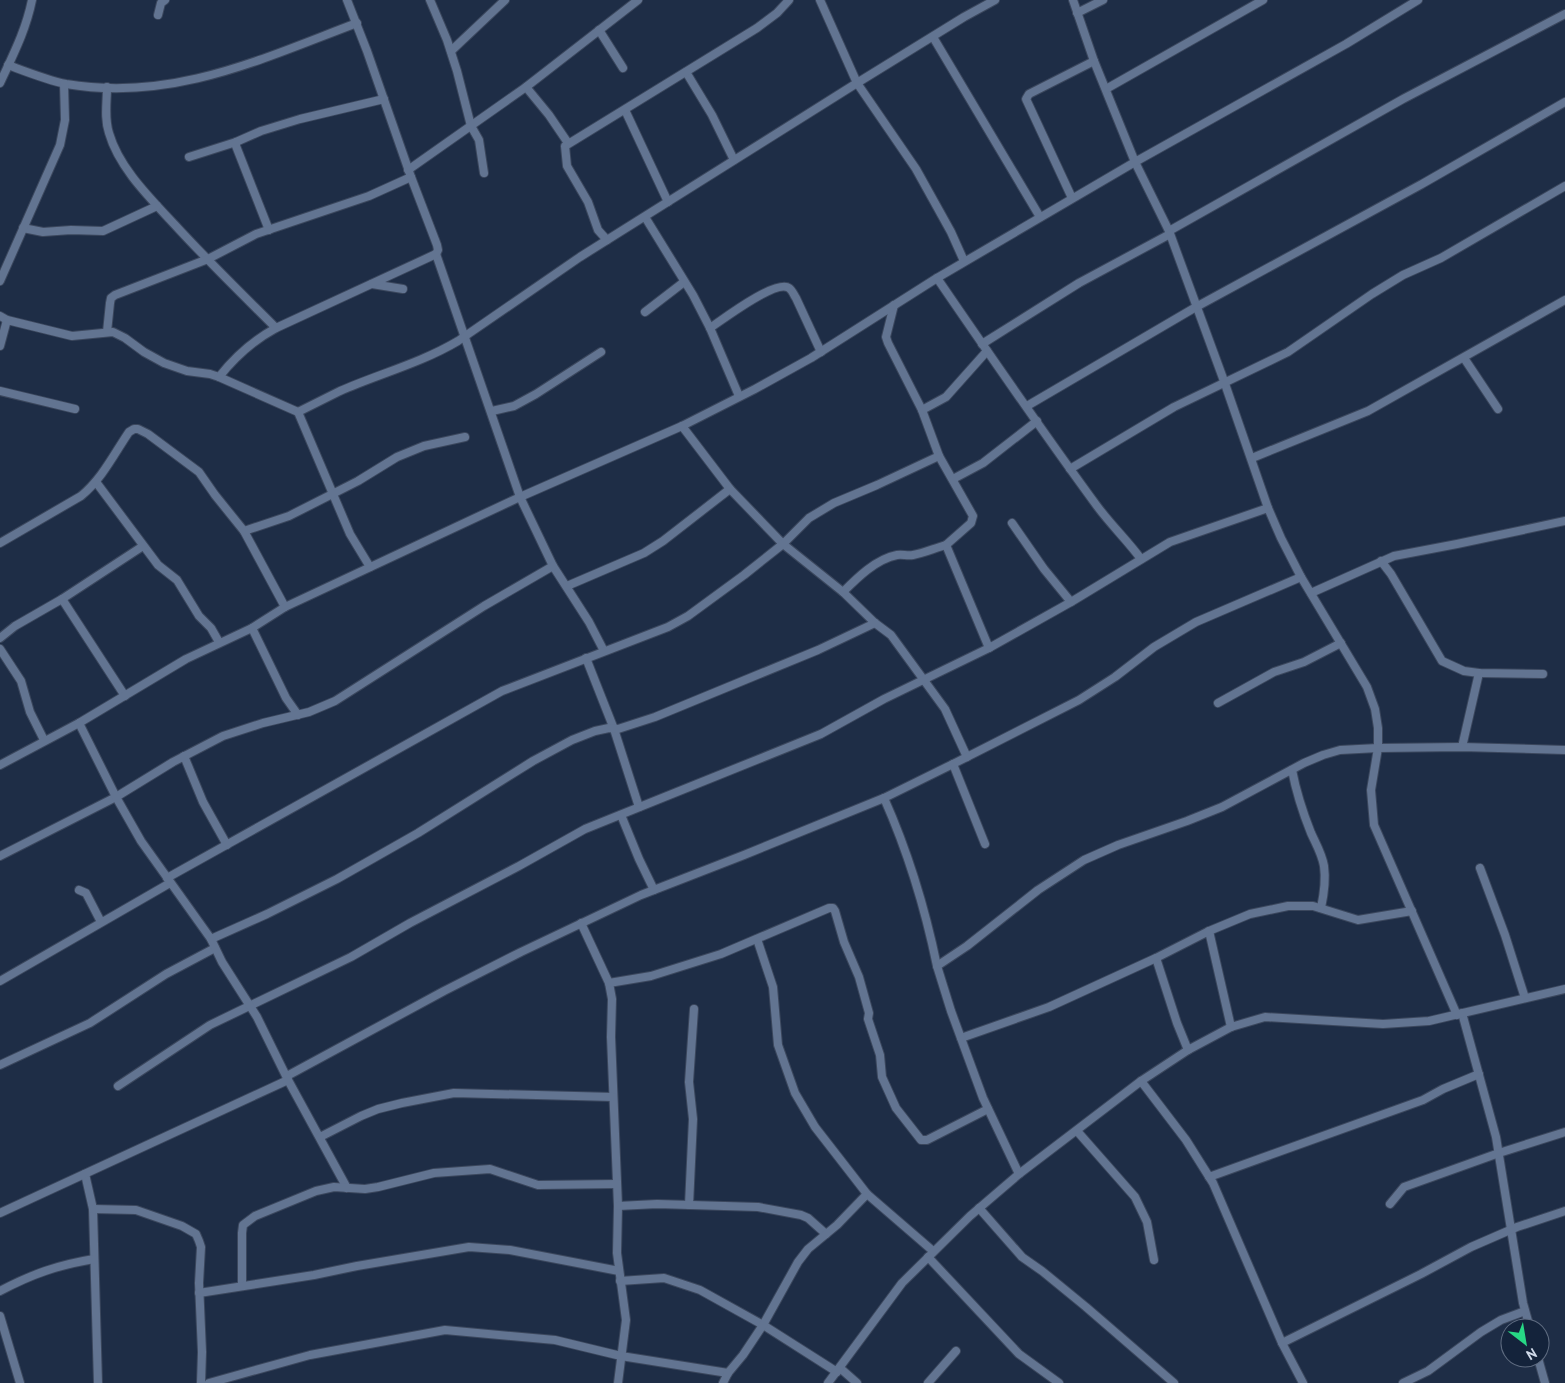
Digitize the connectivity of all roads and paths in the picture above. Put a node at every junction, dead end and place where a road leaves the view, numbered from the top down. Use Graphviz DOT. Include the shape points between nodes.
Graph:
graph roads {
  1 [pos="32,0"];
  2 [pos="165,0"];
  3 [pos="347,0"];
  4 [pos="430,0"];
  5 [pos="505,0"];
  6 [pos="638,0"];
  7 [pos="789,0"];
  8 [pos="820,0"];
  9 [pos="995,0"];
  10 [pos="1073,0"];
  11 [pos="1103,0"];
  12 [pos="1263,0"];
  13 [pos="1418,0"];
  14 [pos="1077,13"];
  15 [pos="158,14"];
  16 [pos="1565,14"];
  17 [pos="356,23"];
  18 [pos="599,30"];
  19 [pos="933,37"];
  20 [pos="451,52"];
  21 [pos="1094,60"];
  22 [pos="8,65"];
  23 [pos="623,68"];
  24 [pos="686,72"];
  25 [pos="0,83"];
  26 [pos="857,83"];
  27 [pos="64,84"];
  28 [pos="107,87"];
  29 [pos="526,87"];
  30 [pos="1106,89"];
  31 [pos="384,99"];
  32 [pos="1565,102"];
  33 [pos="625,110"];
  34 [pos="471,126"];
  35 [pos="236,142"];
  36 [pos="568,144"];
  37 [pos="189,157"];
  38 [pos="734,160"];
  39 [pos="1135,162"];
  40 [pos="410,173"];
  41 [pos="484,173"];
  42 [pos="1565,186"];
  43 [pos="1072,198"];
  44 [pos="668,202"];
  45 [pos="157,206"];
  46 [pos="644,217"];
  47 [pos="1040,217"];
  48 [pos="24,228"];
  49 [pos="269,230"];
  50 [pos="1169,233"];
  51 [pos="607,240"];
  52 [pos="436,254"];
  53 [pos="208,259"];
  54 [pos="964,261"];
  55 [pos="937,278"];
  56 [pos="0,281"];
  57 [pos="684,282"];
  58 [pos="372,284"];
  59 [pos="403,289"];
  60 [pos="1565,300"];
  61 [pos="894,305"];
  62 [pos="1196,307"];
  63 [pos="645,312"];
  64 [pos="4,318"];
  65 [pos="276,328"];
  66 [pos="710,328"];
  67 [pos="107,332"];
  68 [pos="464,336"];
  69 [pos="982,344"];
  70 [pos="0,346"];
  71 [pos="601,352"];
  72 [pos="821,352"];
  73 [pos="987,352"];
  74 [pos="1464,358"];
  75 [pos="219,377"];
  76 [pos="1224,381"];
  77 [pos="0,390"];
  78 [pos="739,396"];
  79 [pos="1027,406"];
  80 [pos="75,409"];
  81 [pos="1498,409"];
  82 [pos="922,410"];
  83 [pos="298,412"];
  84 [pos="492,412"];
  85 [pos="1037,421"];
  86 [pos="682,426"];
  87 [pos="465,437"];
  88 [pos="939,456"];
  89 [pos="1252,458"];
  90 [pos="1070,469"];
  91 [pos="952,479"];
  92 [pos="96,482"];
  93 [pos="730,489"];
  94 [pos="334,494"];
  95 [pos="520,497"];
  96 [pos="1268,508"];
  97 [pos="1565,521"];
  98 [pos="1012,524"];
  99 [pos="244,531"];
  100 [pos="0,543"];
  101 [pos="783,544"];
  102 [pos="946,545"];
  103 [pos="143,546"];
  104 [pos="1141,559"];
  105 [pos="1381,561"];
  106 [pos="553,566"];
  107 [pos="370,567"];
  108 [pos="1301,577"];
  109 [pos="567,586"];
  110 [pos="843,592"];
  111 [pos="1311,593"];
  112 [pos="62,599"];
  113 [pos="1071,602"];
  114 [pos="285,607"];
  115 [pos="875,624"];
  116 [pos="252,628"];
  117 [pos="0,638"];
  118 [pos="219,642"];
  119 [pos="1341,643"];
  120 [pos="989,648"];
  121 [pos="0,649"];
  122 [pos="604,651"];
  123 [pos="586,658"];
  124 [pos="1479,674"];
  125 [pos="1543,674"];
  126 [pos="923,678"];
  127 [pos="125,696"];
  128 [pos="1218,703"];
  129 [pos="298,715"];
  130 [pos="79,723"];
  131 [pos="614,729"];
  132 [pos="44,740"];
  133 [pos="1462,747"];
  134 [pos="1378,748"];
  135 [pos="1565,750"];
  136 [pos="184,756"];
  137 [pos="967,757"];
  138 [pos="0,764"];
  139 [pos="953,764"];
  140 [pos="1292,770"];
  141 [pos="116,798"];
  142 [pos="884,798"];
  143 [pos="639,807"];
  144 [pos="621,815"];
  145 [pos="985,844"];
  146 [pos="227,845"];
  147 [pos="0,856"];
  148 [pos="1480,868"];
  149 [pos="168,881"];
  150 [pos="80,890"];
  151 [pos="654,890"];
  152 [pos="1321,908"];
  153 [pos="1412,911"];
  154 [pos="101,922"];
  155 [pos="581,923"];
  156 [pos="1209,931"];
  157 [pos="757,939"];
  158 [pos="210,940"];
  159 [pos="215,948"];
  160 [pos="1156,958"];
  161 [pos="938,966"];
  162 [pos="1,978"];
  163 [pos="609,983"];
  164 [pos="1565,989"];
  165 [pos="1525,998"];
  166 [pos="251,1007"];
  167 [pos="694,1009"];
  168 [pos="1460,1014"];
  169 [pos="1231,1027"];
  170 [pos="961,1038"];
  171 [pos="1188,1050"];
  172 [pos="0,1065"];
  173 [pos="1479,1074"];
  174 [pos="288,1078"];
  175 [pos="1141,1081"];
  176 [pos="118,1086"];
  177 [pos="613,1097"];
  178 [pos="988,1109"];
  179 [pos="1077,1132"];
  180 [pos="1565,1132"];
  181 [pos="320,1137"];
  182 [pos="1499,1153"];
  183 [pos="85,1174"];
  184 [pos="1019,1174"];
  185 [pos="1209,1177"];
  186 [pos="617,1184"];
  187 [pos="347,1188"];
  188 [pos="868,1194"];
  189 [pos="1390,1204"];
  190 [pos="689,1205"];
  191 [pos="618,1206"];
  192 [pos="979,1208"];
  193 [pos="93,1209"];
  194 [pos="1565,1211"];
  195 [pos="0,1213"];
  196 [pos="1512,1229"];
  197 [pos="826,1234"];
  198 [pos="930,1254"];
  199 [pos="94,1259"];
  200 [pos="1154,1260"];
  201 [pos="619,1270"];
  202 [pos="620,1281"];
  203 [pos="242,1286"];
  204 [pos="0,1291"];
  205 [pos="199,1293"];
  206 [pos="1525,1312"];
  207 [pos="0,1316"];
  208 [pos="1527,1318"];
  209 [pos="763,1325"];
  210 [pos="8,1341"];
  211 [pos="1282,1343"];
  212 [pos="0,1344"];
  213 [pos="956,1352"];
  214 [pos="621,1356"];
  215 [pos="1541,1368"];
  216 [pos="838,1370"];
  217 [pos="728,1373"];
  218 [pos="20,1383"];
  219 [pos="98,1383"];
  220 [pos="201,1383"];
  221 [pos="209,1383"];
  222 [pos="618,1383"];
  223 [pos="723,1383"];
  224 [pos="828,1383"];
  225 [pos="856,1383"];
  226 [pos="928,1383"];
  227 [pos="1059,1383"];
  228 [pos="1174,1383"];
  229 [pos="1303,1383"];
  230 [pos="1402,1383"];
  231 [pos="1545,1383"];
  1 -- 22 [label="street" via="19,46"];
  2 -- 15 [label="street"];
  3 -- 17 [label="street"];
  4 -- 20 [label="street"];
  5 -- 20 [label="street"];
  6 -- 18 [label="street"];
  7 -- 24 [label="street" via="756,28"];
  8 -- 26 [label="street"];
  9 -- 19 [label="street"];
  10 -- 14 [label="street"];
  11 -- 14 [label="street"];
  12 -- 30 [label="street"];
  13 -- 39 [label="street"];
  14 -- 21 [label="street"];
  16 -- 50 [label="street" via="1403,99"];
  17 -- 28 [label="street" via="215,75 181,83"];
  17 -- 31 [label="street"];
  18 -- 23 [label="street"];
  18 -- 29 [label="street"];
  19 -- 26 [label="street"];
  19 -- 47 [label="street"];
  20 -- 34 [label="street"];
  21 -- 30 [label="street"];
  21 -- 43 [label="street" via="1029,94 1026,99"];
  22 -- 25 [label="street"];
  22 -- 27 [label="street"];
  24 -- 33 [label="street"];
  24 -- 38 [label="street"];
  26 -- 38 [label="street"];
  26 -- 54 [label="street" via="916,169"];
  27 -- 28 [label="street"];
  27 -- 48 [label="street" via="65,120 60,145"];
  28 -- 45 [label="street" via="107,124 114,148"];
  29 -- 34 [label="street"];
  29 -- 36 [label="street"];
  30 -- 39 [label="street"];
  31 -- 35 [label="street" via="284,124"];
  31 -- 40 [label="street"];
  32 -- 62 [label="street"];
  33 -- 36 [label="street"];
  33 -- 44 [label="street"];
  34 -- 40 [label="street"];
  34 -- 41 [label="street" via="479,140"];
  35 -- 37 [label="street"];
  35 -- 49 [label="street"];
  36 -- 51 [label="street" via="565,146 568,166 588,202 598,230"];
  38 -- 44 [label="street"];
  39 -- 43 [label="street"];
  39 -- 50 [label="street"];
  40 -- 49 [label="street" via="355,201"];
  40 -- 52 [label="street" via="437,245"];
  42 -- 76 [label="street" via="1441,258 1387,284 1288,352"];
  43 -- 47 [label="street"];
  44 -- 46 [label="street"];
  45 -- 48 [label="street" via="103,231 43,232"];
  45 -- 53 [label="street"];
  46 -- 51 [label="street"];
  46 -- 57 [label="street"];
  47 -- 54 [label="street"];
  48 -- 56 [label="street"];
  49 -- 53 [label="street"];
  50 -- 62 [label="street"];
  50 -- 69 [label="street" via="1079,283"];
  51 -- 68 [label="street"];
  52 -- 58 [label="street"];
  52 -- 68 [label="street"];
  53 -- 65 [label="street"];
  53 -- 67 [label="street" via="115,295 111,298"];
  54 -- 55 [label="street"];
  55 -- 61 [label="street"];
  55 -- 69 [label="street"];
  57 -- 63 [label="street"];
  57 -- 66 [label="street"];
  58 -- 59 [label="street"];
  58 -- 65 [label="street"];
  60 -- 74 [label="street"];
  61 -- 72 [label="street"];
  61 -- 82 [label="street" via="886,337"];
  62 -- 76 [label="street"];
  62 -- 79 [label="street"];
  64 -- 67 [label="street" via="72,336"];
  64 -- 70 [label="street"];
  65 -- 75 [label="street" via="254,342"];
  66 -- 72 [label="street" via="753,298 786,287 796,298"];
  66 -- 78 [label="street"];
  67 -- 75 [label="street" via="125,338 164,363"];
  68 -- 83 [label="street" via="444,350"];
  68 -- 84 [label="street"];
  69 -- 73 [label="street"];
  71 -- 84 [label="street" via="536,394 514,406"];
  72 -- 78 [label="street"];
  73 -- 79 [label="street"];
  73 -- 82 [label="street" via="946,396"];
  74 -- 81 [label="street"];
  74 -- 89 [label="street" via="1368,411"];
  75 -- 83 [label="street"];
  76 -- 89 [label="street"];
  76 -- 90 [label="street"];
  77 -- 80 [label="street"];
  78 -- 86 [label="street"];
  79 -- 85 [label="street"];
  82 -- 88 [label="street"];
  83 -- 94 [label="street"];
  84 -- 95 [label="street"];
  85 -- 90 [label="street"];
  85 -- 91 [label="street" via="983,463"];
  86 -- 93 [label="street"];
  86 -- 95 [label="street"];
  87 -- 94 [label="street" via="424,446 397,457"];
  88 -- 91 [label="street"];
  88 -- 101 [label="street" via="834,503 809,518"];
  89 -- 96 [label="street"];
  90 -- 104 [label="street"];
  91 -- 102 [label="street" via="973,520"];
  92 -- 99 [label="street" via="129,432 138,430 199,472"];
  92 -- 100 [label="street" via="81,496"];
  92 -- 103 [label="street"];
  93 -- 101 [label="street"];
  93 -- 109 [label="street" via="650,549"];
  94 -- 99 [label="street" via="289,516"];
  94 -- 107 [label="street" via="350,534"];
  95 -- 106 [label="street"];
  95 -- 107 [label="street"];
  96 -- 104 [label="street" via="1170,542"];
  96 -- 108 [label="street"];
  97 -- 105 [label="street"];
  98 -- 113 [label="street"];
  99 -- 114 [label="street"];
  101 -- 110 [label="street"];
  101 -- 122 [label="street" via="688,616"];
  102 -- 110 [label="street" via="887,558 871,567"];
  102 -- 120 [label="street"];
  103 -- 112 [label="street"];
  103 -- 118 [label="street" via="158,565 177,580"];
  104 -- 113 [label="street"];
  105 -- 111 [label="street"];
  105 -- 124 [label="street" via="1442,661"];
  106 -- 109 [label="street"];
  106 -- 129 [label="street" via="484,606 335,702"];
  107 -- 114 [label="street"];
  108 -- 111 [label="street"];
  108 -- 137 [label="street" via="1196,622 1079,700"];
  109 -- 122 [label="street"];
  110 -- 115 [label="street"];
  111 -- 119 [label="street"];
  112 -- 117 [label="street"];
  112 -- 127 [label="street"];
  113 -- 120 [label="street"];
  114 -- 116 [label="street"];
  115 -- 126 [label="street" via="891,635"];
  115 -- 131 [label="street" via="664,713"];
  116 -- 118 [label="street"];
  116 -- 129 [label="street" via="286,698"];
  118 -- 127 [label="street"];
  119 -- 128 [label="street" via="1304,662 1274,672"];
  119 -- 134 [label="street" via="1367,687 1375,709"];
  120 -- 126 [label="street"];
  121 -- 132 [label="street" via="21,681 30,712"];
  122 -- 123 [label="street"];
  123 -- 131 [label="street"];
  123 -- 146 [label="street" via="502,691"];
  124 -- 125 [label="street"];
  124 -- 133 [label="street"];
  126 -- 137 [label="street" via="945,709"];
  126 -- 143 [label="street" via="821,734"];
  127 -- 130 [label="street"];
  129 -- 136 [label="street" via="263,722 223,736"];
  130 -- 132 [label="street"];
  130 -- 141 [label="street"];
  131 -- 143 [label="street"];
  131 -- 158 [label="street" via="595,731 572,740 337,879"];
  132 -- 138 [label="street"];
  133 -- 134 [label="street"];
  133 -- 135 [label="street"];
  134 -- 140 [label="street" via="1340,750"];
  134 -- 153 [label="street" via="1371,790 1374,825"];
  136 -- 141 [label="street"];
  136 -- 146 [label="street" via="203,802"];
  137 -- 139 [label="street"];
  139 -- 142 [label="street"];
  139 -- 145 [label="street"];
  140 -- 152 [label="street" via="1322,857 1325,882"];
  140 -- 161 [label="street" via="1222,807 1084,860 1038,890"];
  141 -- 147 [label="street"];
  141 -- 149 [label="street" via="140,842"];
  142 -- 151 [label="street"];
  142 -- 161 [label="street" via="916,882"];
  143 -- 144 [label="street"];
  144 -- 151 [label="street"];
  144 -- 166 [label="street" via="585,829 351,957"];
  146 -- 149 [label="street"];
  148 -- 165 [label="street"];
  149 -- 154 [label="street"];
  149 -- 158 [label="street"];
  150 -- 154 [label="street" via="86,893"];
  151 -- 155 [label="street"];
  152 -- 153 [label="street" via="1358,920"];
  152 -- 156 [label="street" via="1278,908 1250,914"];
  153 -- 168 [label="street"];
  154 -- 162 [label="street"];
  155 -- 163 [label="street"];
  155 -- 174 [label="street" via="444,991"];
  156 -- 160 [label="street"];
  156 -- 169 [label="street"];
  157 -- 163 [label="street" via="651,976"];
  157 -- 178 [label="street" via="834,909 859,977 880,1055 882,1077 896,1108 920,1140 927,1140"];
  157 -- 188 [label="street" via="773,987 778,1045 795,1093 816,1127"];
  158 -- 159 [label="street"];
  159 -- 166 [label="street"];
  159 -- 172 [label="street" via="166,974 90,1023"];
  160 -- 170 [label="street" via="1049,1007"];
  160 -- 171 [label="street"];
  161 -- 170 [label="street"];
  163 -- 177 [label="street"];
  164 -- 165 [label="street"];
  165 -- 168 [label="street"];
  166 -- 174 [label="street"];
  166 -- 176 [label="street" via="210,1026"];
  167 -- 190 [label="street" via="689,1082 693,1119"];
  168 -- 169 [label="street" via="1403,1024 1265,1017"];
  168 -- 173 [label="street"];
  169 -- 171 [label="street"];
  170 -- 178 [label="street"];
  171 -- 175 [label="street"];
  173 -- 182 [label="street"];
  173 -- 185 [label="street" via="1423,1100"];
  174 -- 181 [label="street"];
  174 -- 183 [label="street"];
  175 -- 179 [label="street"];
  175 -- 185 [label="street" via="1186,1140"];
  177 -- 181 [label="street" via="454,1093 378,1109"];
  177 -- 186 [label="street"];
  178 -- 184 [label="street"];
  179 -- 184 [label="street"];
  179 -- 200 [label="street" via="1135,1197 1147,1222"];
  180 -- 182 [label="street"];
  181 -- 187 [label="street"];
  182 -- 189 [label="street" via="1404,1187"];
  182 -- 196 [label="street"];
  183 -- 193 [label="street"];
  183 -- 195 [label="street"];
  184 -- 192 [label="street"];
  185 -- 211 [label="street"];
  186 -- 187 [label="street" via="538,1185 490,1169 434,1173 378,1187"];
  186 -- 191 [label="street"];
  187 -- 203 [label="street" via="316,1191 249,1220 242,1229"];
  188 -- 197 [label="street"];
  188 -- 198 [label="street"];
  190 -- 191 [label="street"];
  190 -- 197 [label="street" via="758,1207 792,1212 808,1218"];
  191 -- 201 [label="street"];
  192 -- 198 [label="street"];
  192 -- 228 [label="street" via="1022,1257 1079,1301"];
  193 -- 199 [label="street"];
  193 -- 205 [label="street" via="136,1210 190,1230 200,1241"];
  194 -- 196 [label="street"];
  196 -- 206 [label="street"];
  196 -- 211 [label="street"];
  197 -- 209 [label="street" via="798,1262"];
  198 -- 216 [label="street" via="902,1283"];
  198 -- 227 [label="street" via="1019,1354"];
  199 -- 204 [label="street" via="64,1264"];
  199 -- 219 [label="street"];
  201 -- 202 [label="street"];
  201 -- 203 [label="street" via="510,1250 469,1247"];
  202 -- 209 [label="street" via="664,1278 700,1290"];
  202 -- 214 [label="street" via="626,1320"];
  203 -- 205 [label="street"];
  205 -- 220 [label="street"];
  206 -- 208 [label="street"];
  206 -- 230 [label="street" via="1501,1320 1428,1371"];
  207 -- 210 [label="street"];
  209 -- 216 [label="street"];
  209 -- 217 [label="street"];
  210 -- 212 [label="street"];
  210 -- 218 [label="street"];
  211 -- 229 [label="street"];
  213 -- 226 [label="street"];
  214 -- 217 [label="street"];
  214 -- 221 [label="street" via="556,1340 445,1330 310,1355"];
  214 -- 222 [label="street"];
  215 -- 231 [label="street"];
  216 -- 224 [label="street"];
  216 -- 225 [label="street"];
  217 -- 223 [label="street"];
}
